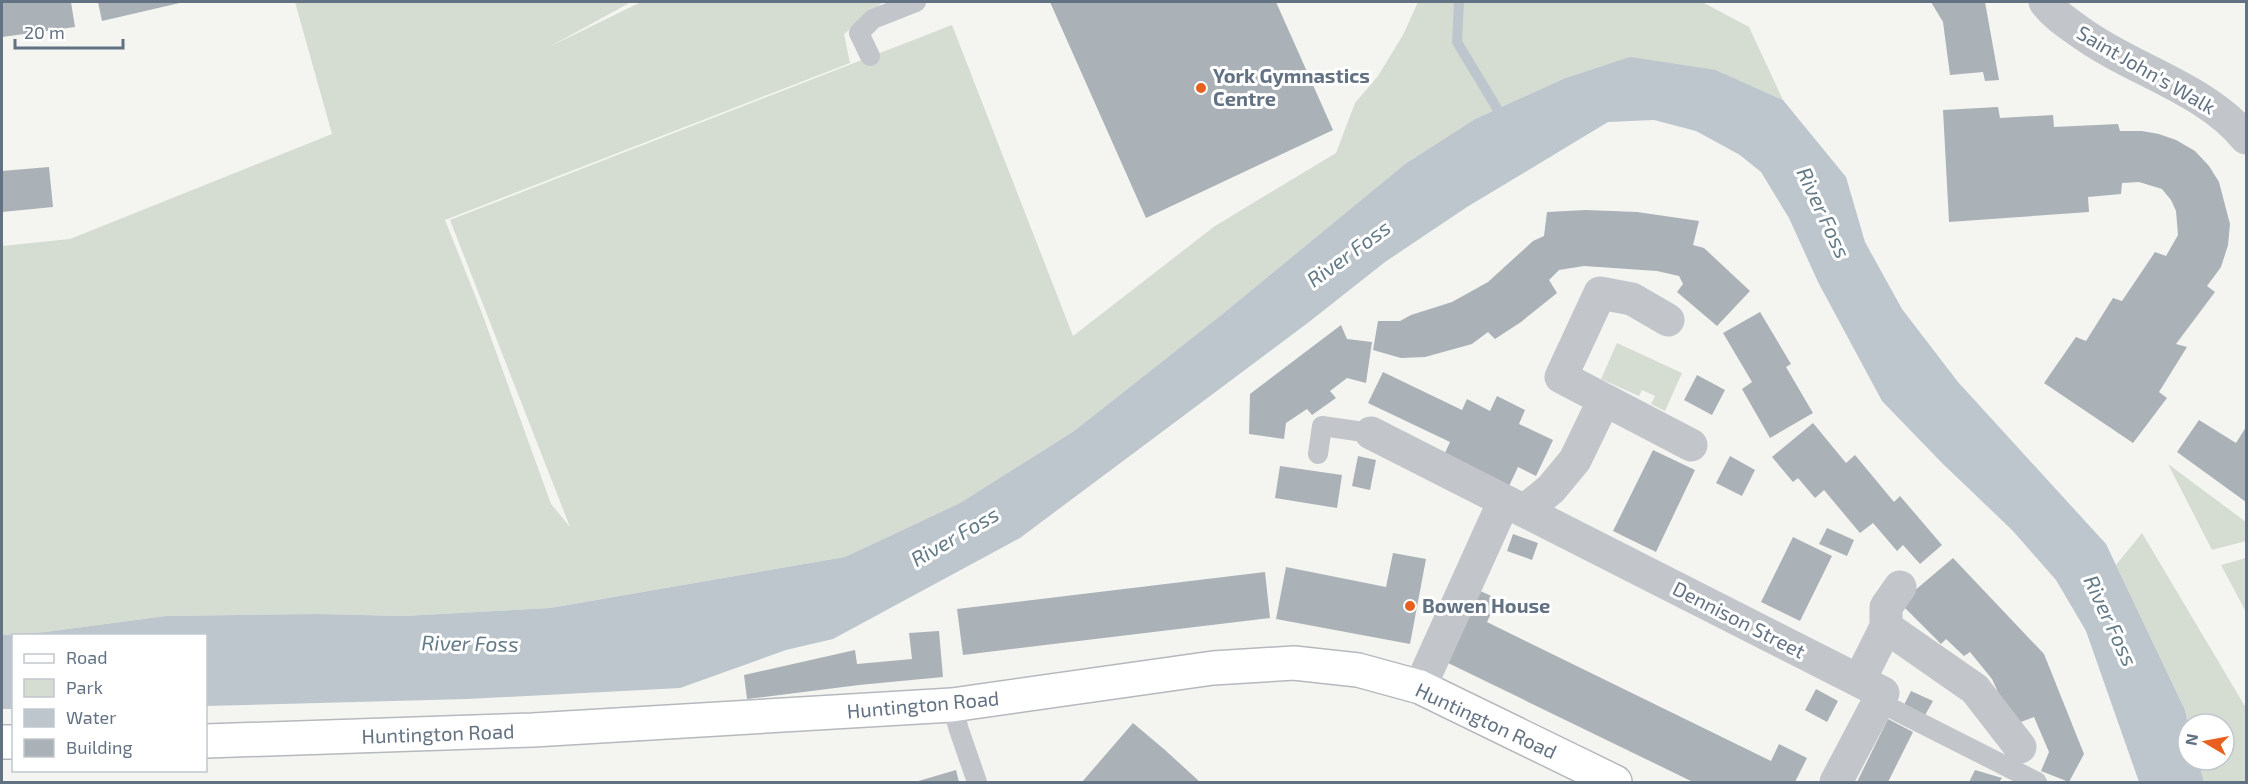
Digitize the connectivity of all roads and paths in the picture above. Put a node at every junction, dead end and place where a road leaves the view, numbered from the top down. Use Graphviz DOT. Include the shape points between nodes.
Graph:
graph roads {
  1 [pos="916,2"];
  2 [pos="2045,2"];
  3 [pos="870,57"];
  4 [pos="2247,138"];
  5 [pos="1668,320"];
  6 [pos="1604,400"];
  7 [pos="1371,433"];
  8 [pos="1691,445"];
  9 [pos="1318,454"];
  10 [pos="1514,506"];
  11 [pos="1900,587"];
  12 [pos="1886,627"];
  13 [pos="1420,687"];
  14 [pos="1869,692"];
  15 [pos="952,705"];
  16 [pos="207,741"];
  17 [pos="2020,747"];
  18 [pos="977,783"];
  19 [pos="1615,783"];
  20 [pos="1836,783"];
  21 [pos="2037,783"];
  1 -- 3 [label="lane" via="873,19 859,33"];
  2 -- 4 [label="street, Saint John's Walk" via="2102,48 2199,99 2233,121"];
  5 -- 6 [label="street" via="1632,299 1600,293 1561,377"];
  6 -- 8 [label="street"];
  6 -- 10 [label="street" via="1575,460 1551,489"];
  7 -- 9 [label="lane" via="1322,426"];
  7 -- 10 [label="street, Dennison Street"];
  10 -- 13 [label="street"];
  10 -- 14 [label="street, Dennison Street"];
  11 -- 12 [label="street" via="1886,607"];
  12 -- 14 [label="street"];
  12 -- 17 [label="street" via="1975,689"];
  13 -- 15 [label="street, Huntington Road" via="1358,670 1294,663 1213,668"];
  13 -- 19 [label="street, Huntington Road"];
  14 -- 20 [label="street"];
  14 -- 21 [label="lane"];
  15 -- 16 [label="street, Huntington Road" via="533,730"];
  15 -- 18 [label="lane"];
}
